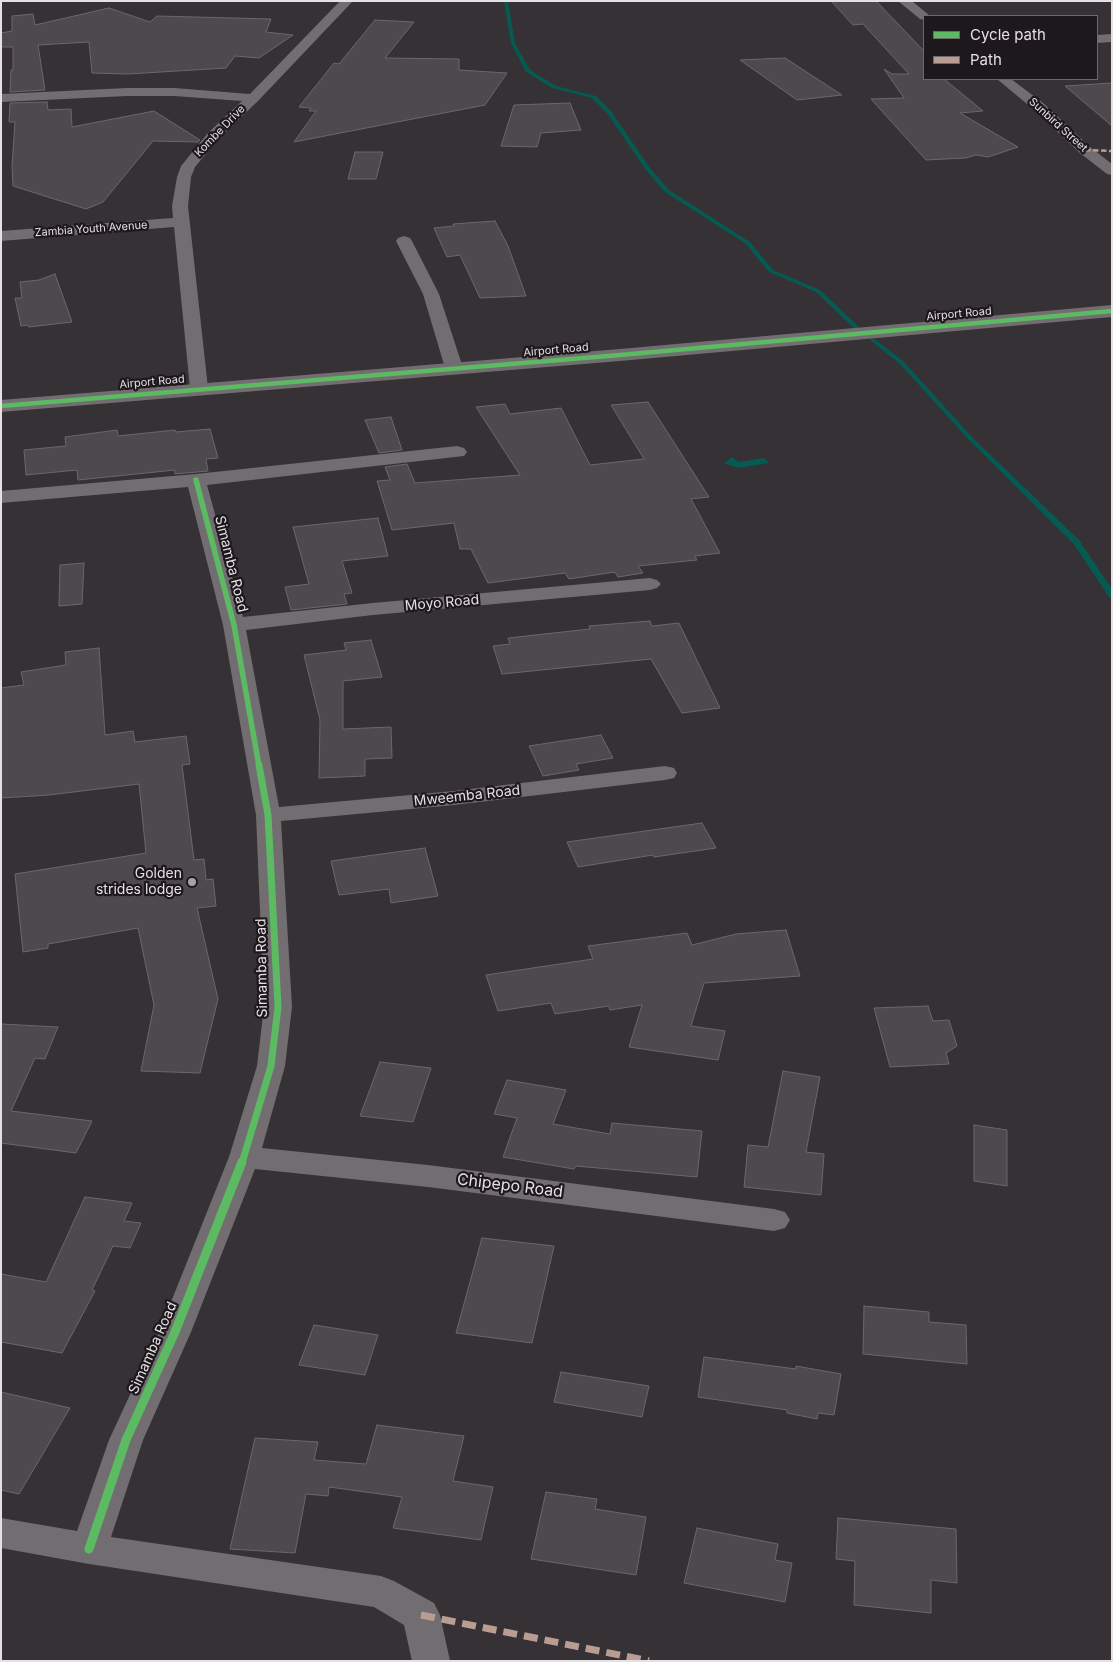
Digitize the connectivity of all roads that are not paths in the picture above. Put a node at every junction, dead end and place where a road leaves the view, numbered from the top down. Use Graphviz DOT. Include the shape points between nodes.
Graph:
graph roads {
  1 [pos="347,1"];
  2 [pos="904,1"];
  3 [pos="923,15"];
  4 [pos="1112,38"];
  5 [pos="1098,39"];
  6 [pos="1005,80"];
  7 [pos="1,98"];
  8 [pos="253,98"];
  9 [pos="1112,171"];
  10 [pos="181,222"];
  11 [pos="1,236"];
  12 [pos="404,240"];
  13 [pos="1112,311"];
  14 [pos="454,368"];
  15 [pos="199,388"];
  16 [pos="1,406"];
  17 [pos="457,452"];
  18 [pos="196,480"];
  19 [pos="1,497"];
  20 [pos="650,584"];
  21 [pos="234,626"];
  22 [pos="665,773"];
  23 [pos="268,814"];
  24 [pos="244,1157"];
  25 [pos="774,1220"];
  26 [pos="1,1533"];
  27 [pos="88,1549"];
  28 [pos="431,1661"];
  1 -- 8 [label="street, Kombe Drive"];
  2 -- 3 [label="street"];
  4 -- 5 [label="street"];
  6 -- 9 [label="street, Sunbird Street"];
  7 -- 8 [label="street" via="146,92"];
  8 -- 10 [label="street, Kombe Drive" via="213,136 188,166 180,206"];
  10 -- 11 [label="street, Zambia Youth Avenue"];
  10 -- 15 [label="street, Kombe Drive"];
  12 -- 14 [label="street" via="431,294"];
  13 -- 14 [label="street, Airport Road"];
  14 -- 15 [label="street, Airport Road"];
  15 -- 16 [label="street, Airport Road"];
  17 -- 18 [label="street"];
  18 -- 19 [label="street"];
  18 -- 21 [label="street, Simamba Road"];
  20 -- 21 [label="street, Moyo Road" via="383,608"];
  21 -- 23 [label="street, Simamba Road"];
  22 -- 23 [label="street, Mweemba Road" via="454,798"];
  23 -- 24 [label="street, Simamba Road" via="278,1006 271,1066"];
  24 -- 25 [label="street, Chipepo Road" via="428,1176"];
  24 -- 27 [label="street, Simamba Road" via="175,1332 126,1440"];
  26 -- 27 [label="street"];
  27 -- 28 [label="street" via="381,1592 421,1615"];
}
